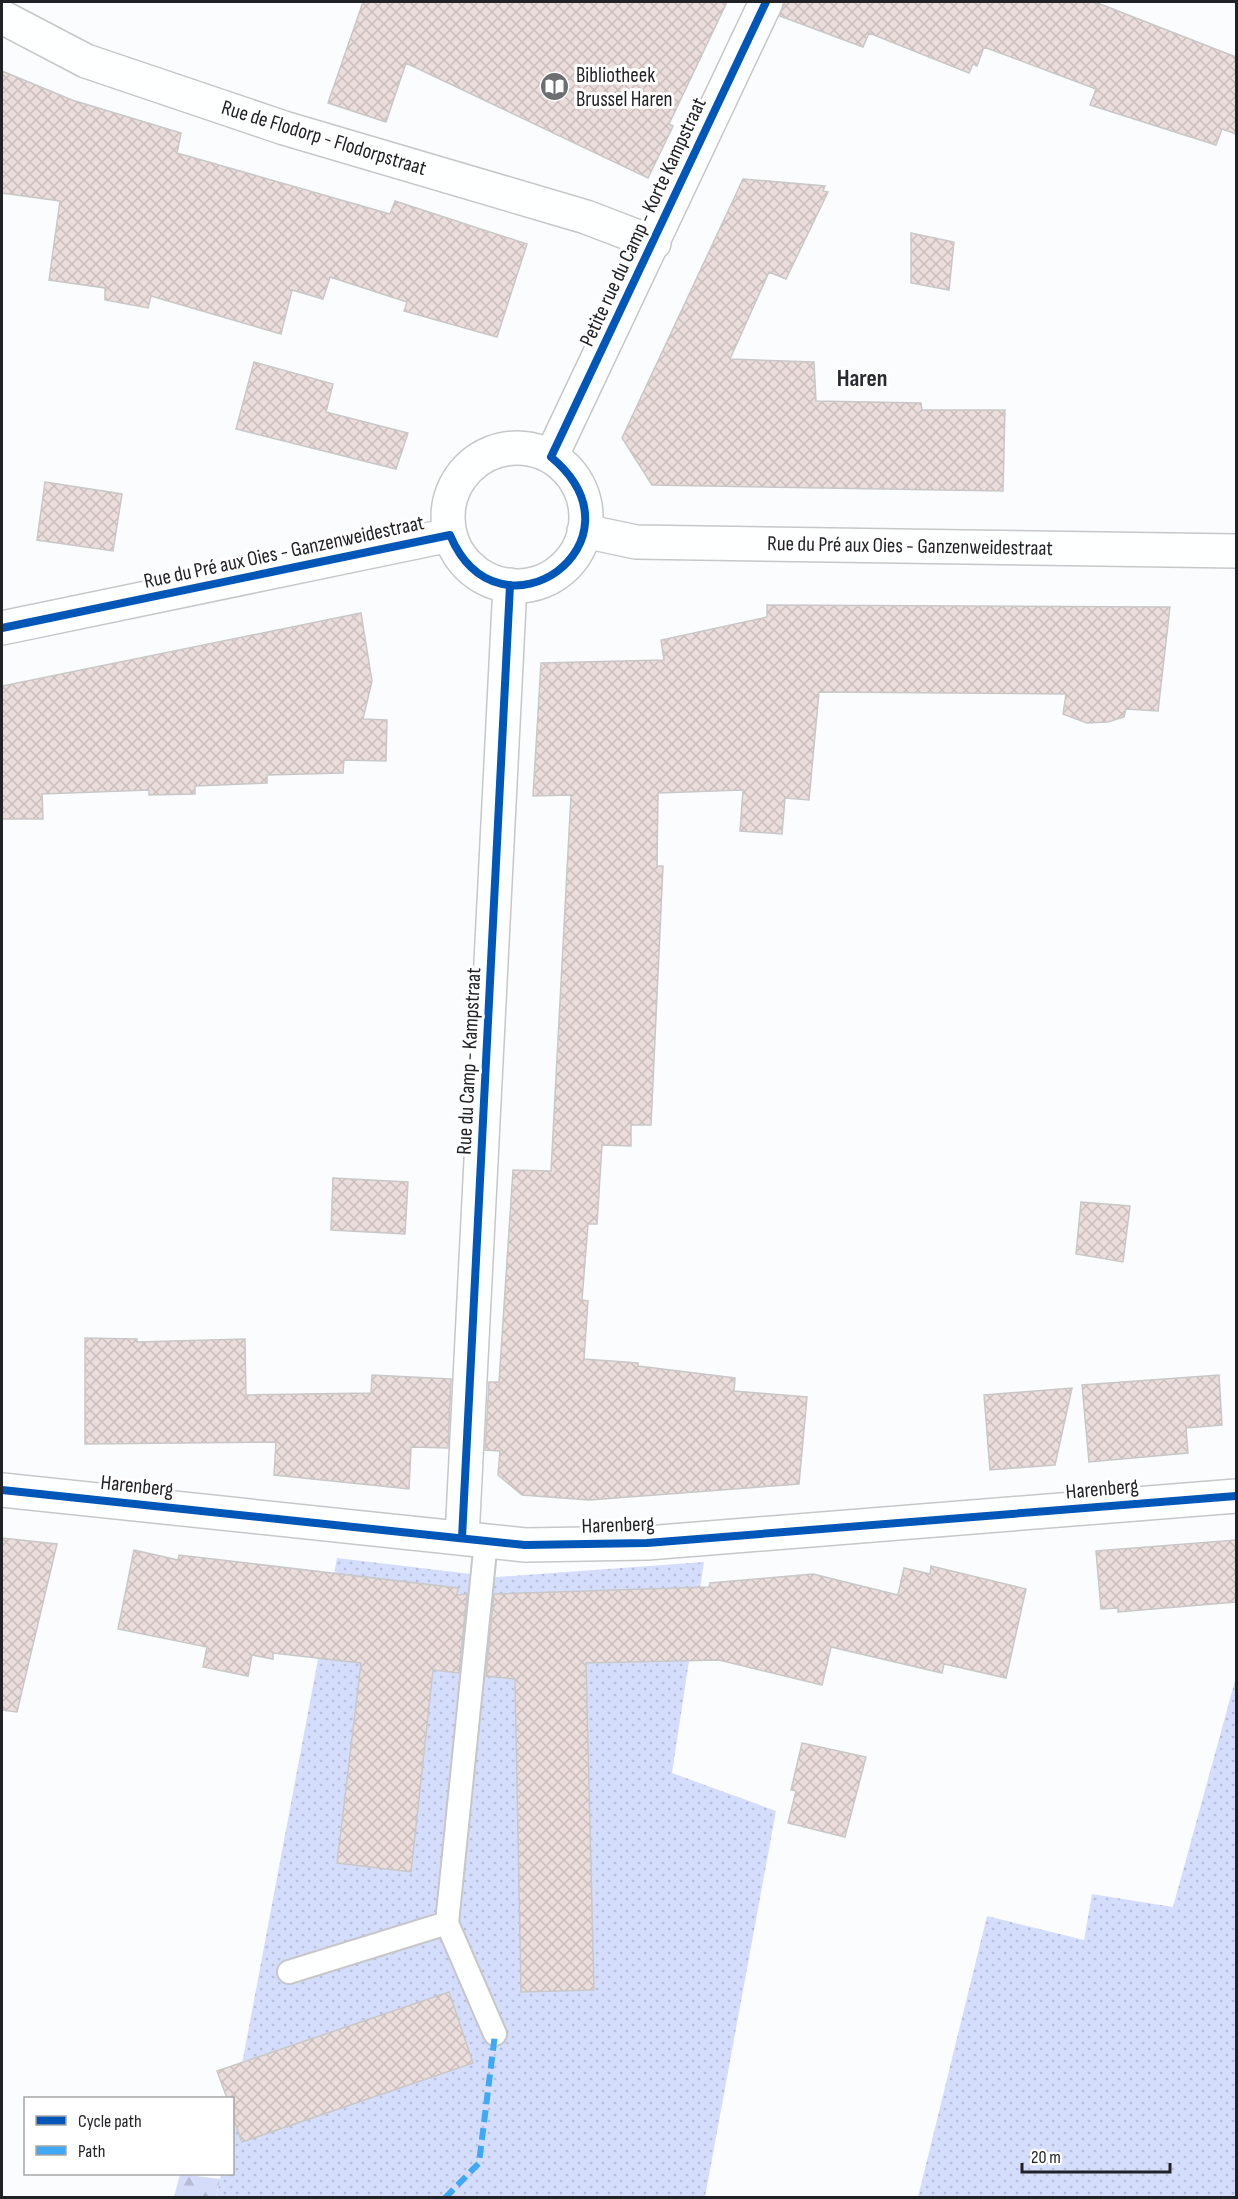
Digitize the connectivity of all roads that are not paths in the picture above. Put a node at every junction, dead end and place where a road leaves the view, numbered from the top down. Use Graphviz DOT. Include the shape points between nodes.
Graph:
graph roads {
  1 [pos="766,2"];
  2 [pos="2,17"];
  3 [pos="654,243"];
  4 [pos="551,457"];
  5 [pos="584,531"];
  6 [pos="450,535"];
  7 [pos="1236,551"];
  8 [pos="510,585"];
  9 [pos="2,628"];
  10 [pos="2,1490"];
  11 [pos="1236,1496"];
  12 [pos="474,1540"];
  13 [pos="447,1923"];
  14 [pos="290,1972"];
  15 [pos="495,2034"];
  1 -- 3 [label="street, Petite rue du Camp - Korte Kampstraat"];
  2 -- 3 [label="street, Rue de Flodorp - Flodorpstraat" via="86,62 284,128 586,217"];
  3 -- 4 [label="street, Petite rue du Camp - Korte Kampstraat"];
  4 -- 5 [label="street, Rue du Pré aux Oies - Ganzenweidestraat" via="580,488 585,509"];
  4 -- 6 [label="street, Rue du Pré aux Oies - Ganzenweidestraat" via="512,448 492,452 474,462 460,477 452,495 447,515"];
  5 -- 7 [label="street, Rue du Pré aux Oies - Ganzenweidestraat" via="636,542"];
  5 -- 8 [label="street, Rue du Pré aux Oies - Ganzenweidestraat" via="573,557 552,576"];
  6 -- 8 [label="street, Rue du Pré aux Oies - Ganzenweidestraat" via="456,550 479,574"];
  6 -- 9 [label="street, Rue du Pré aux Oies - Ganzenweidestraat"];
  8 -- 12 [label="street, Rue du Camp - Kampstraat"];
  10 -- 12 [label="street, Harenberg"];
  11 -- 12 [label="street, Harenberg" via="647,1543 525,1545"];
  12 -- 13 [label="lane"];
  13 -- 14 [label="lane"];
  13 -- 15 [label="lane"];
}
